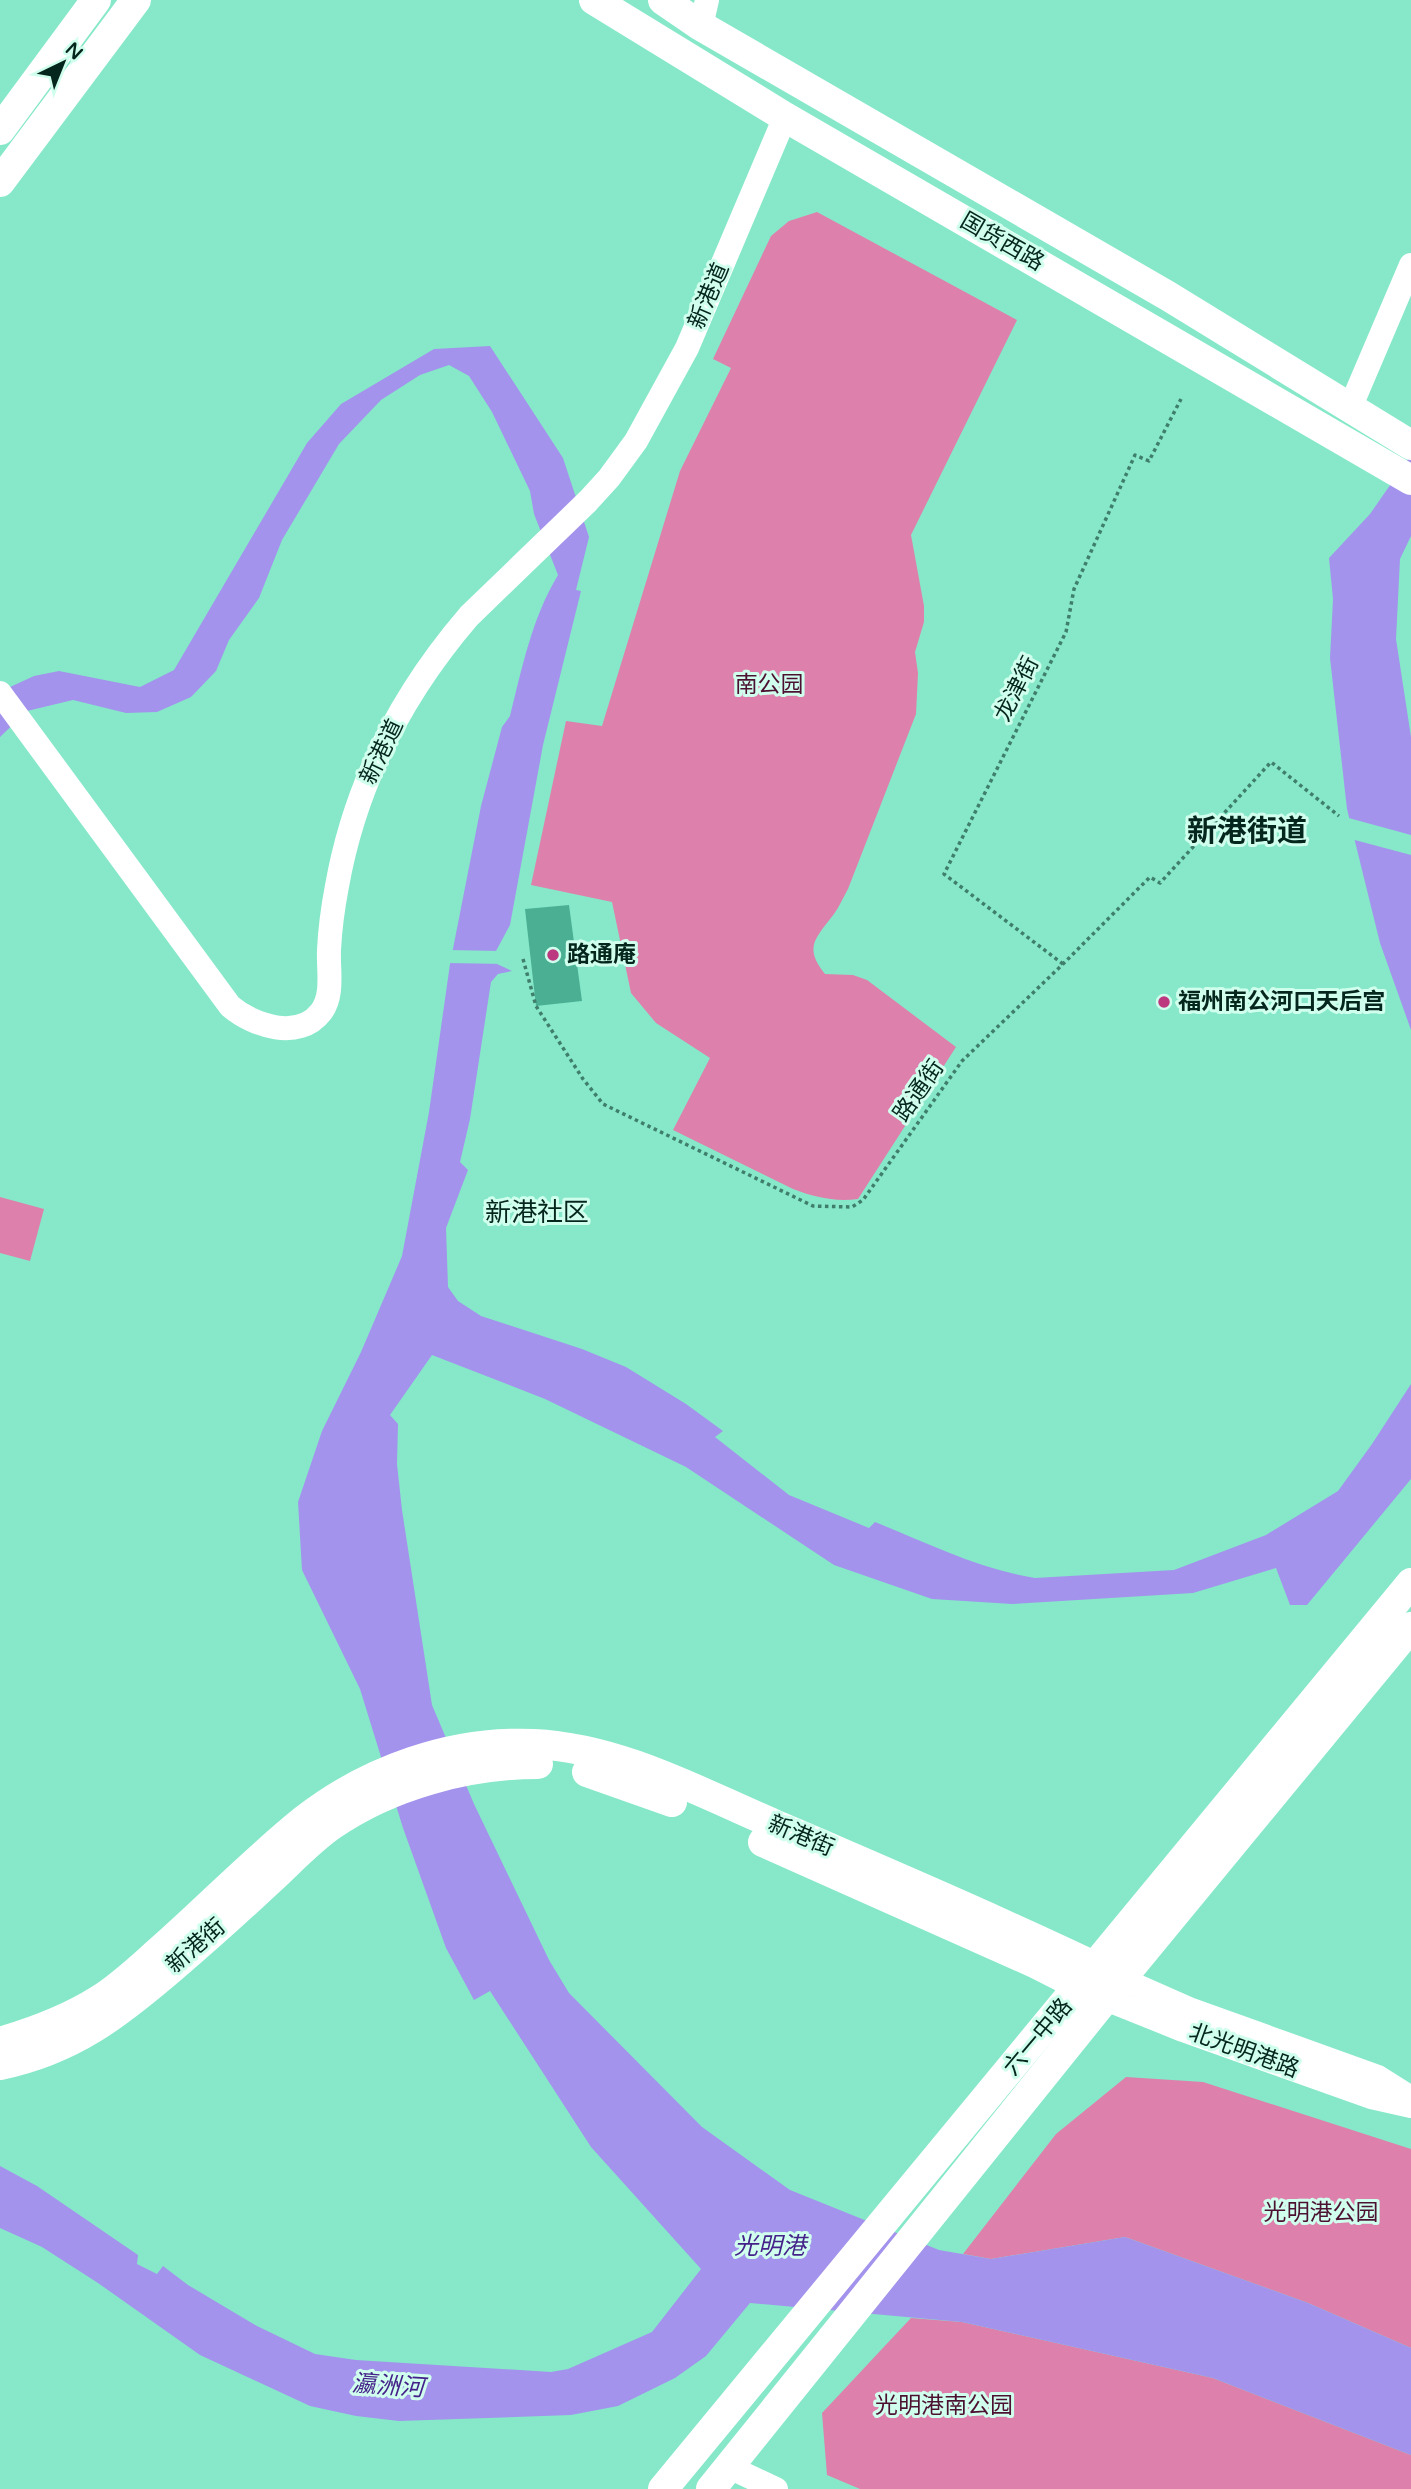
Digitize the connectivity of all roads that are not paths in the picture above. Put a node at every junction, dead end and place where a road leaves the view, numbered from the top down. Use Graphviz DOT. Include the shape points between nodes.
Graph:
graph roads {
  1 [pos="96,0"];
  2 [pos="136,0"];
  3 [pos="594,0"];
  4 [pos="663,0"];
  5 [pos="704,13"];
  6 [pos="785,117"];
  7 [pos="0,130"];
  8 [pos="0,182"];
  9 [pos="1411,265"];
  10 [pos="1362,416"];
  11 [pos="1411,445"];
  12 [pos="1400,473"];
  13 [pos="0,693"];
  14 [pos="1411,1583"];
  15 [pos="1411,1628"];
  16 [pos="374,1789"];
  17 [pos="1101,1982"];
  18 [pos="0,2042"];
  19 [pos="0,2065"];
  20 [pos="1411,2098"];
  21 [pos="1411,2106"];
  22 [pos="720,2478"];
  23 [pos="663,2489"];
  24 [pos="776,2489"];
  1 -- 7 [label="main road"];
  2 -- 8 [label="main road"];
  3 -- 6 [label="main road, 国货西路"];
  4 -- 5 [label="main road, 国货西路"];
  5 -- 10 [label="main road, 国货西路"];
  6 -- 12 [label="main road, 国货西路"];
  6 -- 13 [label="street, 新港道" via="687,348 636,441 588,501 469,616 415,685 386,738 364,787 342,859 329,948 328,999 312,1021 302,1027 264,1025 230,1006"];
  9 -- 10 [label="street"];
  10 -- 11 [label="main road, 国货西路"];
  14 -- 17 [label="main road, 六一中路"];
  15 -- 17 [label="main road, 六一中路"];
  16 -- 17 [label="main road, 新港街" via="418,1784 499,1755 556,1746 592,1753 640,1767 861,1861"];
  16 -- 18 [label="main road, 新港街" via="323,1806 285,1835 100,2000 60,2021"];
  16 -- 19 [label="main road, 新港街" via="115,2016 56,2049"];
  17 -- 20 [label="street, 北光明港路" via="1378,2077"];
  17 -- 21 [label="street, 北光明港路" via="1183,2030 1371,2097"];
  17 -- 22 [label="main road, 六一中路" via="937,2209"];
  17 -- 23 [label="main road, 六一中路" via="900,2202"];
  22 -- 24 [label="street"];
}
